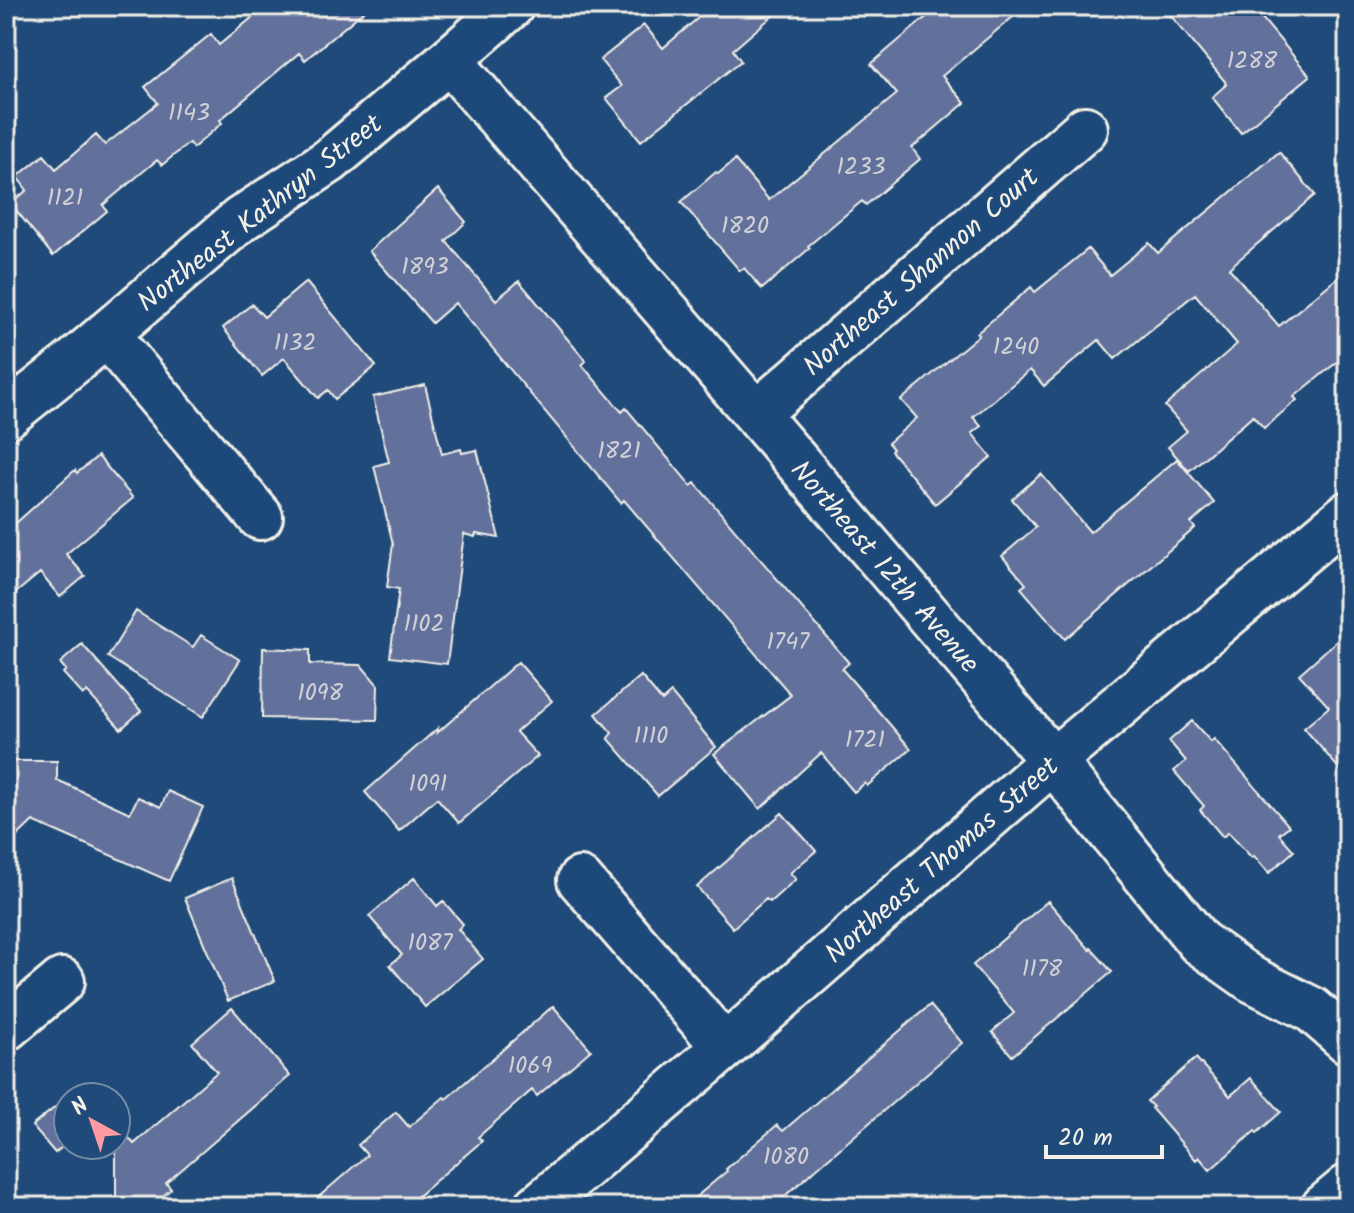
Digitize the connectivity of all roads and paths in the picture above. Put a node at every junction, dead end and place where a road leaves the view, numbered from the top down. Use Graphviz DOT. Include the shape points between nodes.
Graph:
graph roads {
  1 [pos="511,6"];
  2 [pos="449,60"];
  3 [pos="1085,129"];
  4 [pos="106,334"];
  5 [pos="756,414"];
  6 [pos="6,416"];
  7 [pos="1348,514"];
  8 [pos="260,517"];
  9 [pos="1053,761"];
  10 [pos="580,880"];
  11 [pos="62,981"];
  12 [pos="6,1028"];
  13 [pos="1348,1041"];
  14 [pos="725,1047"];
  15 [pos="1348,1187"];
  16 [pos="537,1207"];
  17 [pos="1324,1207"];
  1 -- 2 [label="street, Northeast Kathryn Street"];
  2 -- 4 [label="street, Northeast Kathryn Street" via="329,161 241,219"];
  2 -- 5 [label="street, Northeast 12th Avenue"];
  3 -- 5 [label="street, Northeast Shannon Court"];
  4 -- 6 [label="street, Northeast Kathryn Street"];
  4 -- 8 [label="street"];
  5 -- 9 [label="street, Northeast 12th Avenue"];
  7 -- 9 [label="street, Northeast Thomas Street"];
  9 -- 13 [label="street, Northeast 12th Avenue" via="1199,942 1251,979 1311,1009"];
  9 -- 14 [label="street, Northeast Thomas Street"];
  10 -- 14 [label="street"];
  11 -- 12 [label="street"];
  14 -- 16 [label="street, Northeast Thomas Street"];
  15 -- 17 [label="street"];
}
